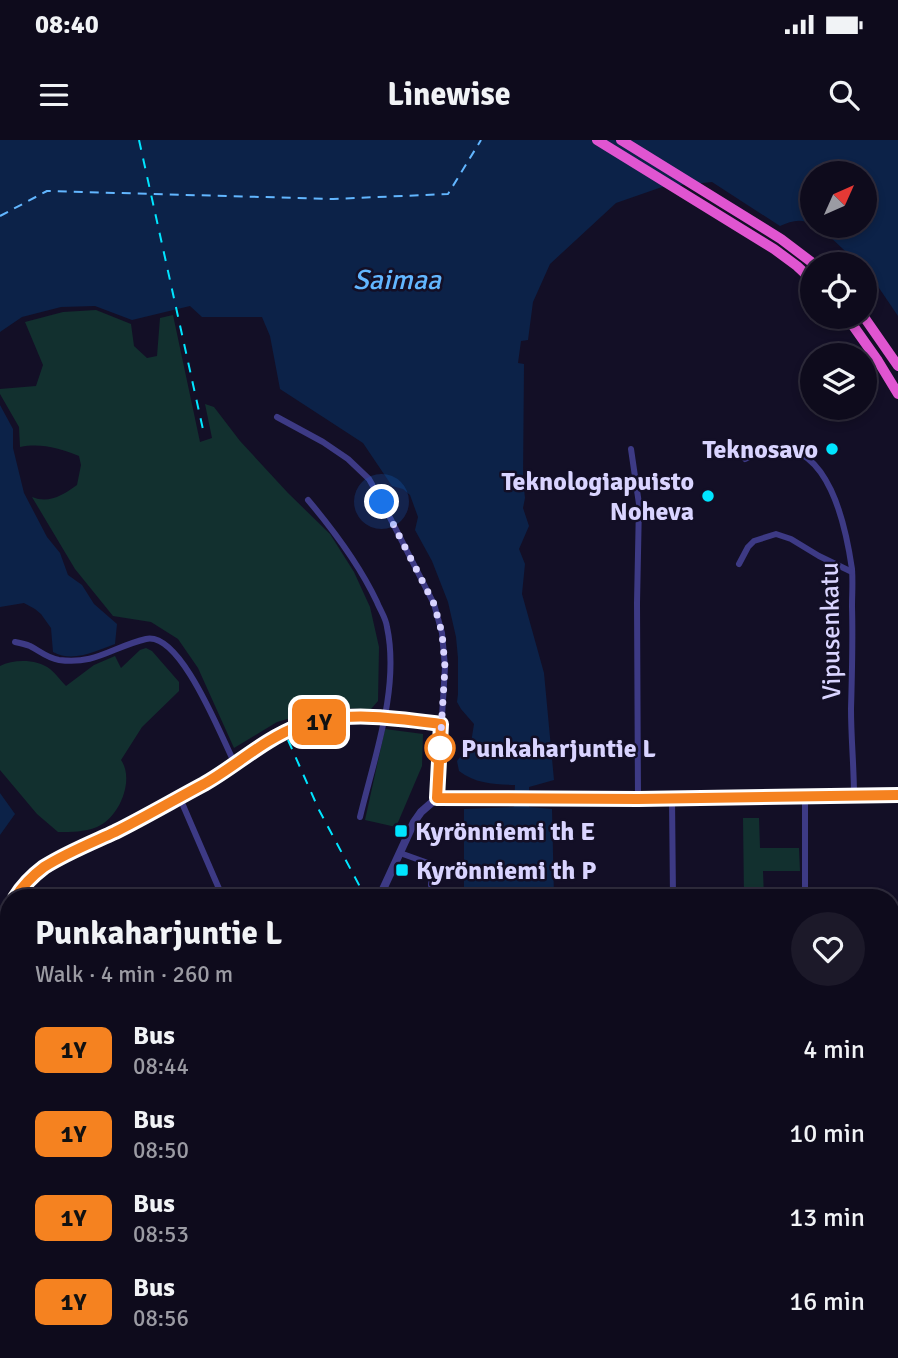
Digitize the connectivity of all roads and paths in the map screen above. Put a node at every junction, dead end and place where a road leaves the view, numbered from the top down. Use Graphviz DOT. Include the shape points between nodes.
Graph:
graph roads {
  1 [pos="597,140"];
  2 [pos="621,140"];
  3 [pos="800,253"];
  4 [pos="800,269"];
  5 [pos="855,329"];
  6 [pos="872,329"];
  7 [pos="898,366"];
  8 [pos="898,394"];
  9 [pos="277,417"];
  10 [pos="631,449"];
  11 [pos="745,458"];
  12 [pos="308,500"];
  13 [pos="739,564"];
  14 [pos="852,572"];
  15 [pos="15,642"];
  16 [pos="384,718"];
  17 [pos="441,724"];
  18 [pos="235,764"];
  19 [pos="898,795"];
  20 [pos="179,796"];
  21 [pos="805,796"];
  22 [pos="854,796"];
  23 [pos="437,798"];
  24 [pos="672,798"];
  25 [pos="638,799"];
  26 [pos="360,817"];
  27 [pos="400,853"];
  28 [pos="431,885"];
  29 [pos="20,889"];
  30 [pos="219,889"];
  31 [pos="383,889"];
  32 [pos="673,889"];
  33 [pos="805,889"];
  1 -- 4 [label="highway"];
  2 -- 3 [label="highway"];
  5 -- 8 [label="highway"];
  6 -- 7 [label="highway"];
  9 -- 17 [label="street" via="348,459 369,479 382,502 434,604 442,633"];
  10 -- 25 [label="street" via="639,504"];
  11 -- 14 [label="street, Vipusenkatu" via="779,449 796,452 813,463 836,500"];
  12 -- 16 [label="street" via="350,554 387,625 391,668"];
  13 -- 14 [label="street" via="754,541 776,534"];
  14 -- 22 [label="street, Vipusenkatu"];
  15 -- 18 [label="street" via="45,657 72,661 96,658 155,638 183,664 201,691"];
  16 -- 17 [label="street"];
  16 -- 18 [label="street" via="329,719 300,726"];
  16 -- 26 [label="street"];
  17 -- 23 [label="street"];
  18 -- 20 [label="street"];
  19 -- 22 [label="street"];
  20 -- 29 [label="street" via="52,862"];
  20 -- 30 [label="street"];
  21 -- 22 [label="street"];
  21 -- 24 [label="street"];
  21 -- 33 [label="street"];
  23 -- 25 [label="street"];
  23 -- 27 [label="street" via="414,822"];
  24 -- 25 [label="street"];
  24 -- 32 [label="street"];
  27 -- 28 [label="street" via="428,863"];
  27 -- 31 [label="street"];
}
